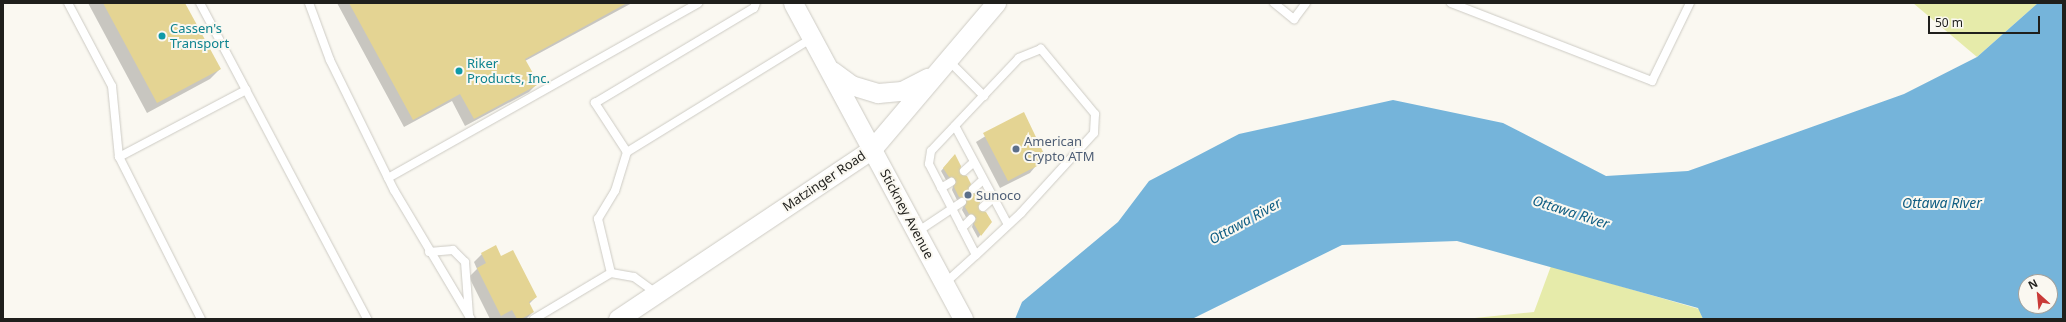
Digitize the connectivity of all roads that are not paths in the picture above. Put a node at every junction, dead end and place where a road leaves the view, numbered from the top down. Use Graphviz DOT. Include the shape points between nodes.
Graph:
graph roads {
  1 [pos="68,3"];
  2 [pos="200,3"];
  3 [pos="308,3"];
  4 [pos="698,3"];
  5 [pos="756,3"];
  6 [pos="792,3"];
  7 [pos="996,3"];
  8 [pos="1274,3"];
  9 [pos="1306,3"];
  10 [pos="1451,3"];
  11 [pos="1690,3"];
  12 [pos="812,38"];
  13 [pos="945,63"];
  14 [pos="828,69"];
  15 [pos="246,90"];
  16 [pos="984,96"];
  17 [pos="954,126"];
  18 [pos="872,149"];
  19 [pos="627,152"];
  20 [pos="119,157"];
  21 [pos="974,162"];
  22 [pos="964,171"];
  23 [pos="388,178"];
  24 [pos="984,180"];
  25 [pos="951,182"];
  26 [pos="941,188"];
  27 [pos="974,189"];
  28 [pos="994,198"];
  29 [pos="962,202"];
  30 [pos="983,207"];
  31 [pos="952,210"];
  32 [pos="971,219"];
  33 [pos="1008,225"];
  34 [pos="962,228"];
  35 [pos="917,232"];
  36 [pos="429,252"];
  37 [pos="976,255"];
  38 [pos="611,273"];
  39 [pos="944,284"];
  40 [pos="657,293"];
  41 [pos="470,317"];
  42 [pos="201,319"];
  43 [pos="367,319"];
  44 [pos="534,319"];
  45 [pos="618,319"];
  46 [pos="963,319"];
  1 -- 20 [label="lane" via="112,86"];
  2 -- 15 [label="lane"];
  3 -- 23 [label="lane" via="330,60"];
  4 -- 23 [label="lane"];
  5 -- 19 [label="lane" via="754,8 595,103"];
  6 -- 12 [label="street, Stickney Avenue"];
  7 -- 13 [label="street, Matzinger Road"];
  8 -- 9 [label="lane" via="1294,19"];
  10 -- 11 [label="lane" via="1652,81"];
  12 -- 14 [label="street, Stickney Avenue"];
  12 -- 19 [label="lane"];
  13 -- 14 [label="street" via="923,82 902,91 878,93 851,85"];
  13 -- 16 [label="lane"];
  13 -- 18 [label="street, Matzinger Road"];
  14 -- 18 [label="street, Stickney Avenue"];
  15 -- 20 [label="lane"];
  15 -- 43 [label="lane"];
  16 -- 17 [label="lane"];
  16 -- 33 [label="lane" via="1019,58 1041,49 1095,114 1094,133"];
  17 -- 21 [label="lane"];
  17 -- 26 [label="lane" via="931,151 929,164"];
  18 -- 35 [label="street, Stickney Avenue"];
  18 -- 40 [label="street, Matzinger Road"];
  19 -- 38 [label="lane" via="615,191 598,219"];
  20 -- 42 [label="lane"];
  21 -- 22 [label="lane"];
  21 -- 24 [label="lane"];
  23 -- 36 [label="lane"];
  24 -- 27 [label="lane"];
  24 -- 28 [label="lane"];
  25 -- 26 [label="lane"];
  26 -- 31 [label="lane"];
  28 -- 30 [label="lane"];
  28 -- 33 [label="lane"];
  29 -- 31 [label="lane"];
  31 -- 34 [label="lane"];
  31 -- 35 [label="lane"];
  32 -- 34 [label="lane"];
  33 -- 37 [label="lane"];
  34 -- 37 [label="lane"];
  35 -- 39 [label="street, Stickney Avenue"];
  36 -- 41 [label="lane"];
  36 -- 41 [label="lane" via="453,250 465,262"];
  37 -- 39 [label="lane"];
  38 -- 40 [label="lane" via="634,277"];
  38 -- 44 [label="lane"];
  39 -- 46 [label="street, Stickney Avenue"];
  40 -- 45 [label="street, Matzinger Road"];
}
